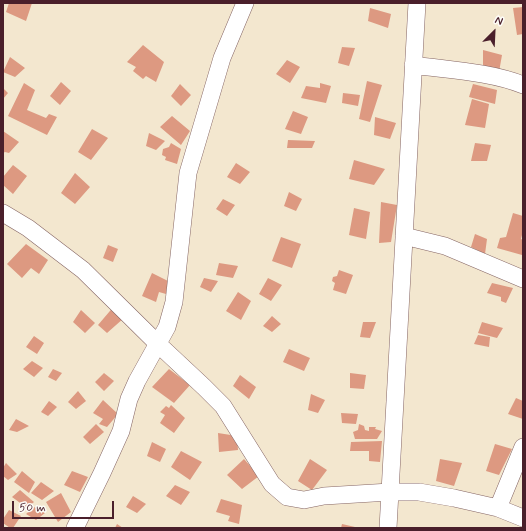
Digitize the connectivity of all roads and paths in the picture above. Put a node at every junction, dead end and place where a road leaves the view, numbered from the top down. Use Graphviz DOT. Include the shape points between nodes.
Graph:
graph roads {
  1 [pos="245,3"];
  2 [pos="417,3"];
  3 [pos="414,66"];
  4 [pos="523,85"];
  5 [pos="5,218"];
  6 [pos="404,236"];
  7 [pos="523,279"];
  8 [pos="158,344"];
  9 [pos="523,447"];
  10 [pos="390,492"];
  11 [pos="498,508"];
  12 [pos="523,518"];
  13 [pos="75,528"];
  14 [pos="388,528"];
  1 -- 8 [label="street" via="222,58 188,173 174,302 167,328"];
  2 -- 3 [label="street"];
  3 -- 4 [label="street" via="475,74"];
  3 -- 6 [label="street"];
  5 -- 8 [label="street" via="28,228 83,270"];
  6 -- 7 [label="street" via="445,246"];
  6 -- 10 [label="street"];
  8 -- 10 [label="street" via="223,406 272,484 287,498 304,500 324,496"];
  8 -- 13 [label="street" via="137,381 129,399 121,431"];
  9 -- 11 [label="street"];
  10 -- 11 [label="street" via="419,492"];
  10 -- 14 [label="street"];
  11 -- 12 [label="street"];
}
